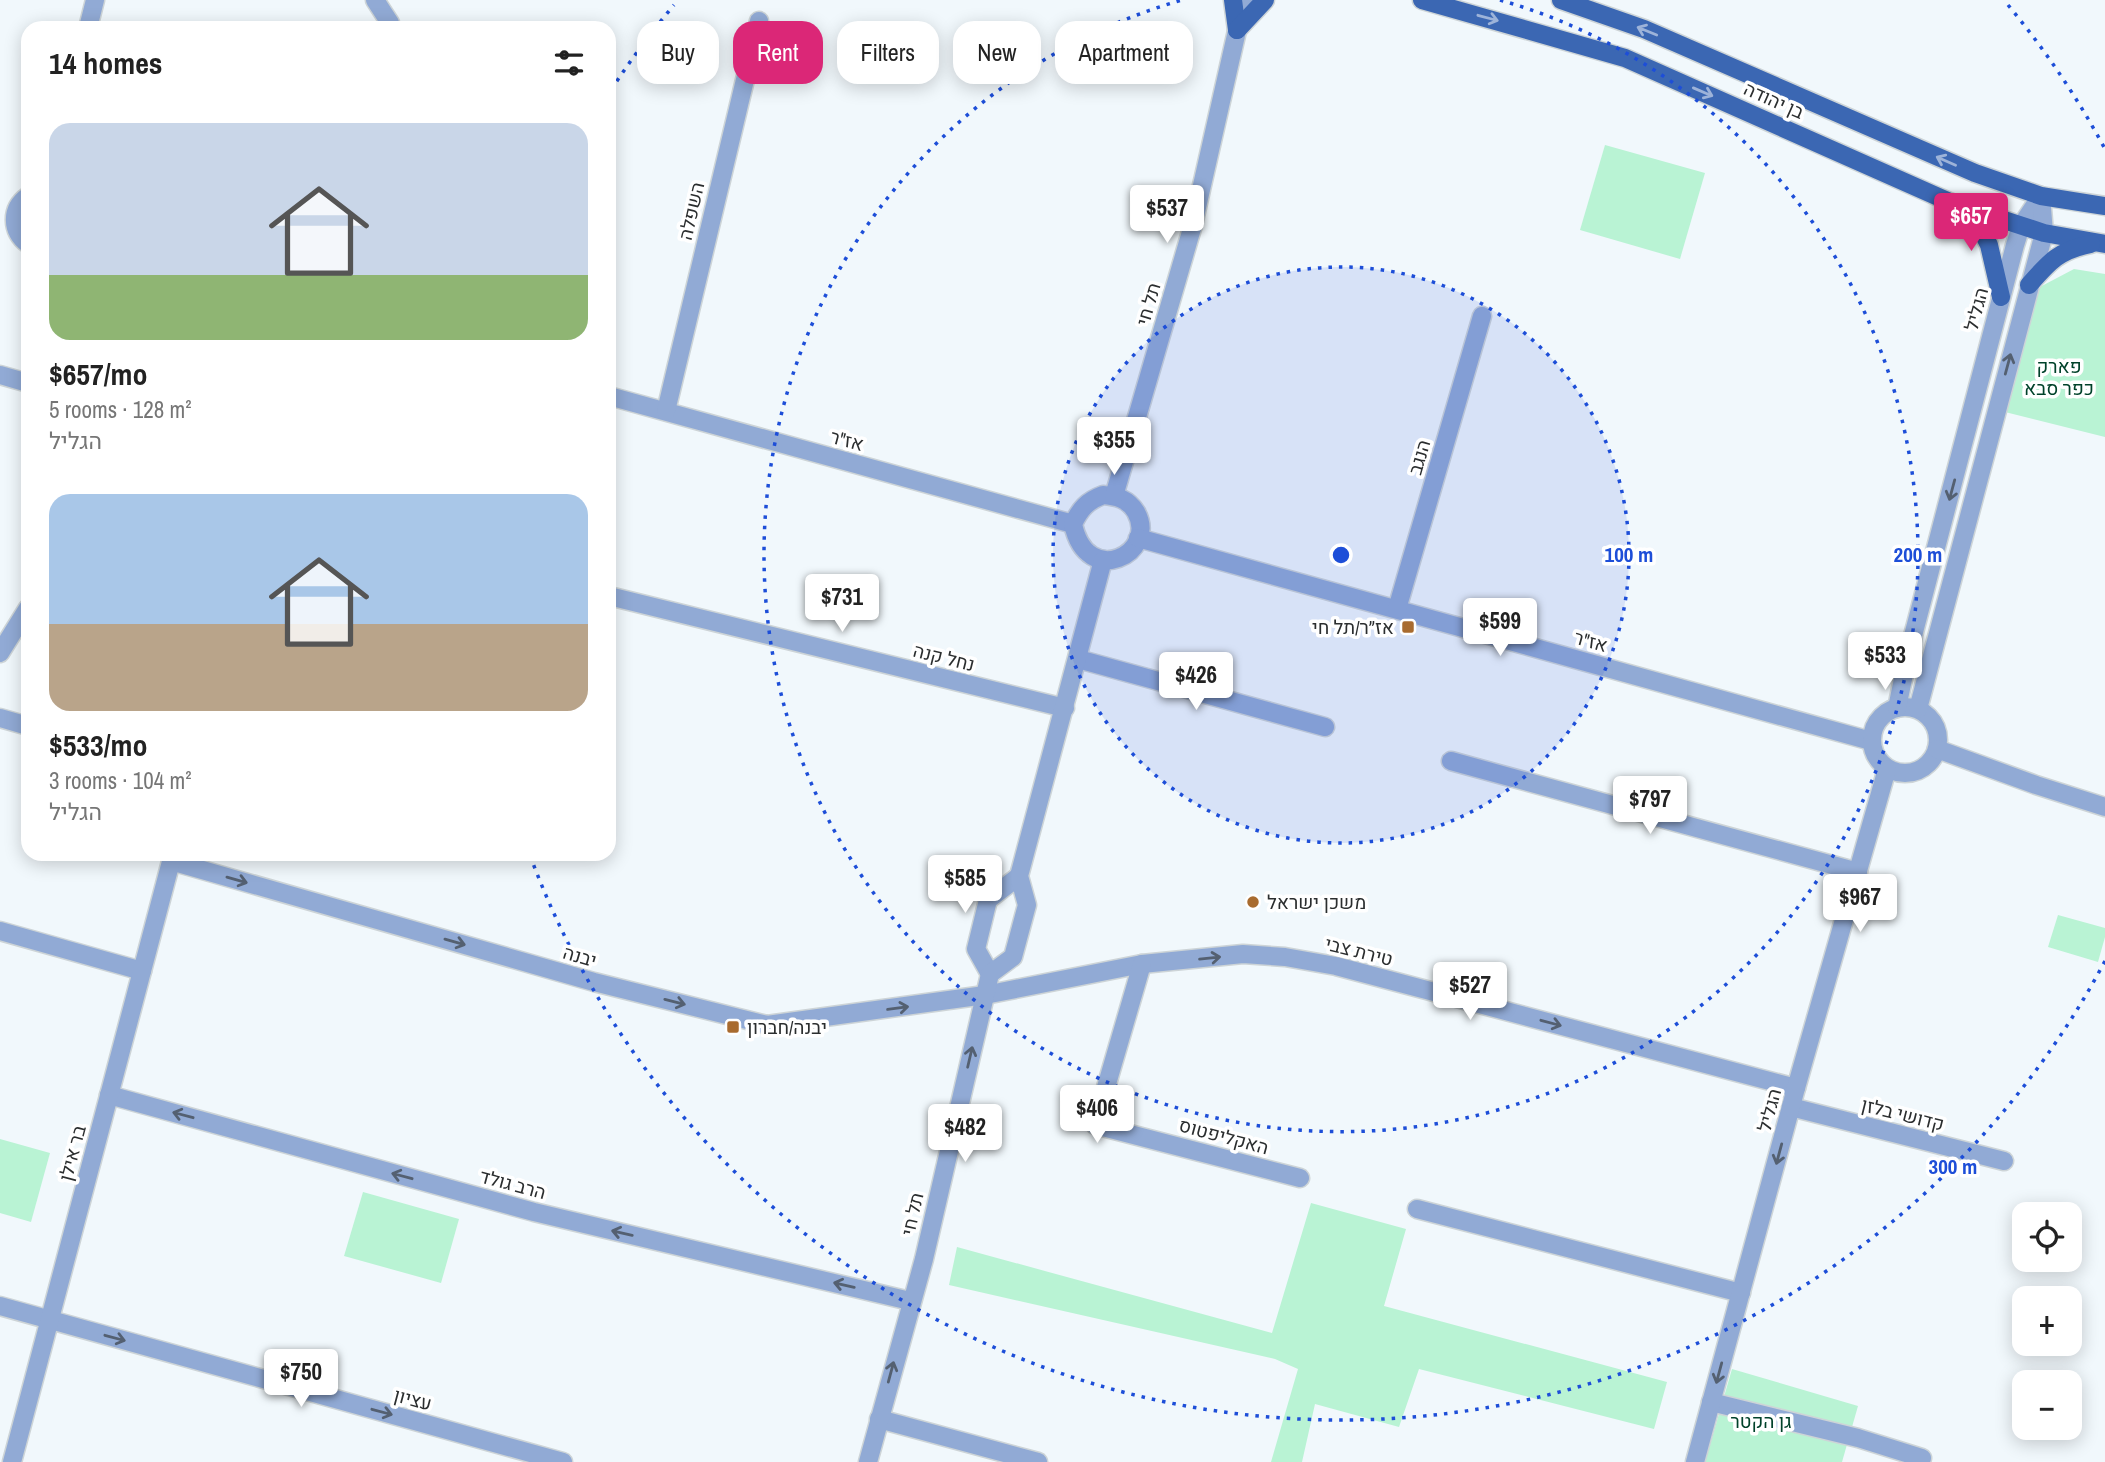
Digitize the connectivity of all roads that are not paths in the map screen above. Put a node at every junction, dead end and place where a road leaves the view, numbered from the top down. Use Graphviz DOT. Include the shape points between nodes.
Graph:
graph roads {
  1 [pos="95,0"];
  2 [pos="375,0"];
  3 [pos="1233,0"];
  4 [pos="1244,0"];
  5 [pos="1265,0"];
  6 [pos="1422,0"];
  7 [pos="1560,0"];
  8 [pos="90,21"];
  9 [pos="389,21"];
  10 [pos="1237,30"];
  11 [pos="744,84"];
  12 [pos="2041,195"];
  13 [pos="1952,202"];
  14 [pos="21,204"];
  15 [pos="2105,206"];
  16 [pos="7,223"];
  17 [pos="2021,226"];
  18 [pos="2044,233"];
  19 [pos="21,236"];
  20 [pos="2101,243"];
  21 [pos="2029,285"];
  22 [pos="2001,297"];
  23 [pos="1482,316"];
  24 [pos="0,375"];
  25 [pos="21,381"];
  26 [pos="616,398"];
  27 [pos="666,411"];
  28 [pos="1114,496"];
  29 [pos="1073,524"];
  30 [pos="1139,538"];
  31 [pos="1103,560"];
  32 [pos="616,598"];
  33 [pos="1398,610"];
  34 [pos="21,619"];
  35 [pos="0,653"];
  36 [pos="1077,659"];
  37 [pos="1065,708"];
  38 [pos="1897,708"];
  39 [pos="1918,709"];
  40 [pos="0,718"];
  41 [pos="21,724"];
  42 [pos="1325,727"];
  43 [pos="1871,741"];
  44 [pos="1937,749"];
  45 [pos="1451,761"];
  46 [pos="1887,769"];
  47 [pos="2105,807"];
  48 [pos="171,861"];
  49 [pos="182,861"];
  50 [pos="1858,873"];
  51 [pos="1019,876"];
  52 [pos="0,931"];
  53 [pos="1142,964"];
  54 [pos="142,971"];
  55 [pos="990,974"];
  56 [pos="985,995"];
  57 [pos="1796,1088"];
  58 [pos="109,1095"];
  59 [pos="1791,1107"];
  60 [pos="2004,1161"];
  61 [pos="1300,1178"];
  62 [pos="1417,1209"];
  63 [pos="1741,1293"];
  64 [pos="911,1301"];
  65 [pos="0,1307"];
  66 [pos="50,1320"];
  67 [pos="1711,1402"];
  68 [pos="879,1419"];
  69 [pos="1922,1458"];
  70 [pos="12,1462"];
  71 [pos="563,1462"];
  72 [pos="867,1462"];
  73 [pos="1038,1462"];
  74 [pos="1695,1462"];
  1 -- 8 [label="street"];
  2 -- 9 [label="street"];
  3 -- 10 [label="main road"];
  4 -- 10 [label="street, תל חי"];
  5 -- 10 [label="main road"];
  6 -- 13 [label="main road, בן יהודה, one-way" via="1625,58"];
  12 -- 7 [label="main road, בן יהודה, one-way" via="1975,173 1644,29"];
  10 -- 28 [label="street, תל חי" via="1193,225"];
  11 -- 27 [label="street, השפלה"];
  12 -- 15 [label="main road, בן יהודה"];
  12 -- 17 [label="street, הגליל"];
  12 -- 18 [label="street"];
  13 -- 17 [label="main road, בן יהודה"];
  13 -- 22 [label="main road" via="1985,237"];
  14 -- 16 [label="street"];
  16 -- 19 [label="street"];
  17 -- 18 [label="main road, בן יהודה"];
  17 -- 22 [label="street, הגליל"];
  18 -- 20 [label="main road, בן יהודה"];
  18 -- 21 [label="street"];
  20 -- 21 [label="main road" via="2053,258"];
  39 -- 21 [label="street, one-way"];
  22 -- 38 [label="street, הגליל, one-way"];
  23 -- 33 [label="street, הנגב"];
  24 -- 25 [label="street"];
  26 -- 27 [label="street, אז\"ר"];
  27 -- 29 [label="street, אז\"ר"];
  28 -- 29 [label="street" via="1092,499"];
  28 -- 30 [label="street" via="1124,499 1138,516"];
  29 -- 31 [label="street" via="1079,544"];
  30 -- 31 [label="street" via="1125,555"];
  30 -- 33 [label="street, אז\"ר"];
  31 -- 36 [label="street"];
  32 -- 37 [label="street, נחל קנה"];
  33 -- 43 [label="street, אז\"ר"];
  34 -- 35 [label="street"];
  36 -- 37 [label="street"];
  36 -- 42 [label="street"];
  37 -- 51 [label="street"];
  38 -- 39 [label="street"];
  38 -- 43 [label="street" via="1881,716"];
  39 -- 44 [label="street" via="1937,730"];
  40 -- 41 [label="street"];
  43 -- 46 [label="street" via="1878,762"];
  44 -- 46 [label="street" via="1917,771 1907,774"];
  44 -- 47 [label="street"];
  45 -- 50 [label="street"];
  46 -- 50 [label="street, הגליל"];
  48 -- 54 [label="street, בר אילן"];
  49 -- 56 [label="street, יבנה, one-way" via="594,982 767,1025"];
  50 -- 57 [label="street, הגליל"];
  51 -- 55 [label="street" via="1027,905 1013,957"];
  51 -- 55 [label="street" via="988,900 976,949"];
  52 -- 54 [label="street"];
  53 -- 56 [label="street, טירת צבי"];
  53 -- 57 [label="street, טירת צבי, one-way" via="1244,954 1324,964"];
  53 -- 61 [label="street, האקליפטוס" via="1095,1125"];
  54 -- 58 [label="street, בר אילן"];
  55 -- 56 [label="street, תל חי"];
  64 -- 56 [label="street, תל חי, one-way"];
  57 -- 59 [label="street, הגליל"];
  64 -- 58 [label="street, הרב גולד, one-way" via="534,1212"];
  58 -- 66 [label="street, בר אילן"];
  59 -- 60 [label="street, קדושי בלזן"];
  59 -- 63 [label="street, הגליל, one-way"];
  62 -- 63 [label="street"];
  63 -- 67 [label="street, הגליל, one-way"];
  68 -- 64 [label="street, תל חי, one-way"];
  65 -- 66 [label="street, עציון"];
  66 -- 70 [label="street, בר אילן"];
  66 -- 71 [label="street, עציון, one-way"];
  67 -- 69 [label="street"];
  67 -- 74 [label="street, הגליל"];
  68 -- 72 [label="street, תל חי"];
  68 -- 73 [label="street"];
}
